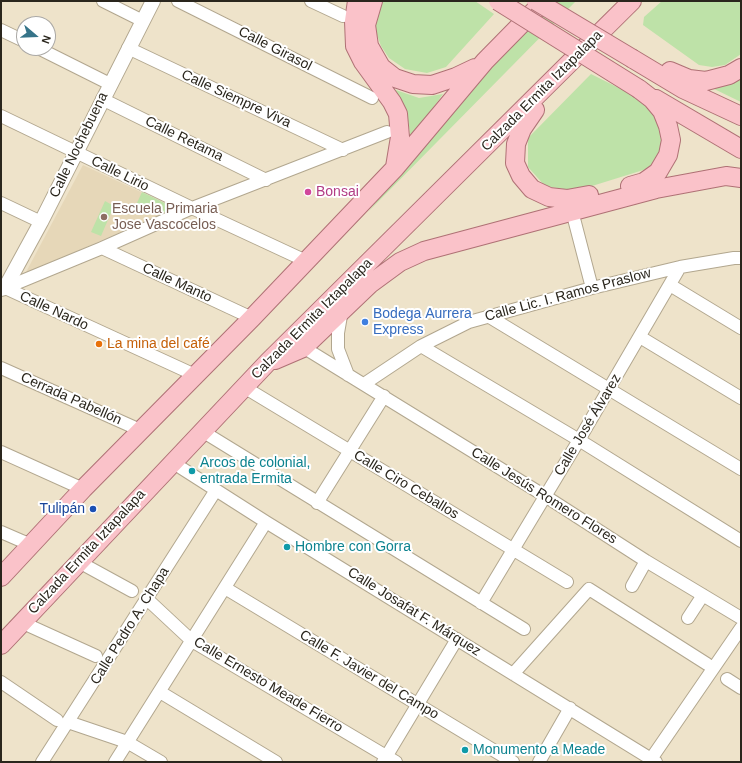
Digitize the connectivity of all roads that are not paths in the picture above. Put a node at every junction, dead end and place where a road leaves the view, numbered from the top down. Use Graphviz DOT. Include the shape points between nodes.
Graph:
graph roads {
  1 [pos="103,1"];
  2 [pos="153,1"];
  3 [pos="178,1"];
  4 [pos="310,1"];
  5 [pos="357,1"];
  6 [pos="373,1"];
  7 [pos="498,1"];
  8 [pos="536,1"];
  9 [pos="544,1"];
  10 [pos="632,1"];
  11 [pos="343,16"];
  12 [pos="143,21"];
  13 [pos="1,30"];
  14 [pos="16,37"];
  15 [pos="128,48"];
  16 [pos="54,56"];
  17 [pos="633,59"];
  18 [pos="485,61"];
  19 [pos="741,68"];
  20 [pos="110,84"];
  21 [pos="547,86"];
  22 [pos="640,89"];
  23 [pos="372,98"];
  24 [pos="102,99"];
  25 [pos="1,116"];
  26 [pos="741,116"];
  27 [pos="387,132"];
  28 [pos="741,149"];
  29 [pos="343,150"];
  30 [pos="76,152"];
  31 [pos="395,168"];
  32 [pos="741,178"];
  33 [pos="266,180"];
  34 [pos="1,203"];
  35 [pos="192,208"];
  36 [pos="572,211"];
  37 [pos="41,222"];
  38 [pos="102,248"];
  39 [pos="741,258"];
  40 [pos="306,261"];
  41 [pos="680,267"];
  42 [pos="670,285"];
  43 [pos="2,288"];
  44 [pos="592,288"];
  45 [pos="342,310"];
  46 [pos="488,316"];
  47 [pos="252,318"];
  48 [pos="741,328"];
  49 [pos="640,337"];
  50 [pos="297,343"];
  51 [pos="421,346"];
  52 [pos="1,368"];
  53 [pos="195,375"];
  54 [pos="348,375"];
  55 [pos="364,384"];
  56 [pos="244,387"];
  57 [pos="609,389"];
  58 [pos="384,396"];
  59 [pos="741,398"];
  60 [pos="140,430"];
  61 [pos="202,432"];
  62 [pos="579,440"];
  63 [pos="350,451"];
  64 [pos="1,452"];
  65 [pos="172,462"];
  66 [pos="741,469"];
  67 [pos="84,489"];
  68 [pos="216,490"];
  69 [pos="545,496"];
  70 [pos="317,504"];
  71 [pos="266,522"];
  72 [pos="1,532"];
  73 [pos="741,541"];
  74 [pos="31,545"];
  75 [pos="512,550"];
  76 [pos="646,561"];
  77 [pos="79,562"];
  78 [pos="1,577"];
  79 [pos="568,582"];
  80 [pos="632,586"];
  81 [pos="225,588"];
  82 [pos="132,591"];
  83 [pos="703,595"];
  84 [pos="147,599"];
  85 [pos="481,603"];
  86 [pos="688,618"];
  87 [pos="741,618"];
  88 [pos="21,622"];
  89 [pos="741,628"];
  90 [pos="524,629"];
  91 [pos="457,638"];
  92 [pos="192,641"];
  93 [pos="1,645"];
  94 [pos="96,656"];
  95 [pos="707,664"];
  96 [pos="513,674"];
  97 [pos="727,679"];
  98 [pos="1,682"];
  99 [pos="741,688"];
  100 [pos="160,692"];
  101 [pos="418,704"];
  102 [pos="570,708"];
  103 [pos="63,721"];
  104 [pos="127,742"];
  105 [pos="388,760"];
  106 [pos="653,761"];
  107 [pos="42,762"];
  108 [pos="115,762"];
  109 [pos="161,762"];
  110 [pos="276,762"];
  111 [pos="513,762"];
  112 [pos="539,762"];
  1 -- 12 [label="street"];
  2 -- 12 [label="street, Calle Nochebuena"];
  3 -- 23 [label="street, Calle Girasol"];
  4 -- 11 [label="street"];
  5 -- 31 [label="main road" via="354,21 356,46 363,62 398,114 400,137"];
  6 -- 18 [label="main road" via="367,18 367,39 372,54 381,67 395,78 413,84 432,85 444,82"];
  7 -- 22 [label="main road, bridge"];
  8 -- 17 [label="main road, bridge"];
  9 -- 18 [label="main road"];
  10 -- 21 [label="main road, Calzada Ermita Iztapalapa"];
  12 -- 15 [label="street, Calle Nochebuena"];
  13 -- 14 [label="street"];
  15 -- 20 [label="street, Calle Nochebuena"];
  15 -- 29 [label="street, Calle Siempre Viva"];
  16 -- 20 [label="street"];
  17 -- 19 [label="main road" via="698,81 722,78"];
  17 -- 26 [label="main road" via="683,89"];
  18 -- 31 [label="main road"];
  20 -- 24 [label="street, Calle Nochebuena"];
  21 -- 22 [label="main road" via="538,106 522,129 515,163 527,185 555,199 573,199 638,185 655,175 668,155 670,133 662,111"];
  21 -- 50 [label="main road, Calzada Ermita Iztapalapa"];
  22 -- 28 [label="main road"];
  24 -- 30 [label="street, Calle Nochebuena"];
  24 -- 33 [label="street, Calle Retama"];
  25 -- 30 [label="street, Calle Lirio"];
  27 -- 29 [label="street"];
  29 -- 33 [label="street"];
  30 -- 35 [label="street, Calle Lirio"];
  30 -- 37 [label="street, Calle Nochebuena"];
  31 -- 40 [label="main road"];
  32 -- 36 [label="main road" via="726,176 656,189"];
  33 -- 35 [label="street"];
  34 -- 37 [label="street"];
  35 -- 38 [label="street"];
  35 -- 40 [label="street, Calle Lirio"];
  36 -- 44 [label="street"];
  36 -- 45 [label="main road" via="424,251 400,262 370,284"];
  37 -- 43 [label="street, Calle Nochebuena"];
  38 -- 43 [label="street"];
  38 -- 47 [label="street, Calle Manto"];
  39 -- 41 [label="street, Calle Lic. I. Ramos Praslow"];
  40 -- 47 [label="main road"];
  41 -- 42 [label="street, Calle José Álvarez"];
  41 -- 44 [label="street, Calle Lic. I. Ramos Praslow"];
  42 -- 48 [label="street"];
  42 -- 49 [label="street, Calle José Álvarez"];
  43 -- 53 [label="street, Calle Nardo"];
  44 -- 46 [label="street, Calle Lic. I. Ramos Praslow"];
  45 -- 50 [label="main road"];
  45 -- 54 [label="street" via="338,349"];
  46 -- 51 [label="street, Calle Lic. I. Ramos Praslow" via="447,332"];
  46 -- 57 [label="street"];
  47 -- 53 [label="main road"];
  49 -- 57 [label="street, Calle José Álvarez"];
  49 -- 59 [label="street"];
  50 -- 54 [label="street, Calle Jesús Romero Flores"];
  50 -- 56 [label="main road, Calzada Ermita Iztapalapa" via="281,359 268,362"];
  51 -- 55 [label="street, Calle Lic. I. Ramos Praslow"];
  51 -- 62 [label="street"];
  52 -- 60 [label="street, Cerrada Pabellón"];
  53 -- 60 [label="main road"];
  54 -- 55 [label="street, Calle Jesús Romero Flores"];
  55 -- 58 [label="street, Calle Jesús Romero Flores"];
  56 -- 61 [label="main road, Calzada Ermita Iztapalapa"];
  56 -- 63 [label="street, Calle Ciro Ceballos"];
  57 -- 62 [label="street, Calle José Álvarez"];
  57 -- 66 [label="street"];
  58 -- 63 [label="street"];
  58 -- 69 [label="street, Calle Jesús Romero Flores"];
  60 -- 67 [label="main road"];
  61 -- 65 [label="main road, Calzada Ermita Iztapalapa"];
  61 -- 70 [label="street"];
  62 -- 69 [label="street, Calle José Álvarez"];
  62 -- 73 [label="street"];
  63 -- 70 [label="street"];
  63 -- 75 [label="street, Calle Ciro Ceballos"];
  64 -- 67 [label="street"];
  65 -- 68 [label="street, Calle Josafat F. Márquez"];
  65 -- 77 [label="main road, Calzada Ermita Iztapalapa"];
  67 -- 74 [label="main road"];
  68 -- 71 [label="street, Calle Josafat F. Márquez"];
  68 -- 84 [label="street, Calle Pedro A. Chapa"];
  69 -- 75 [label="street, Calle José Álvarez"];
  69 -- 76 [label="street, Calle Jesús Romero Flores"];
  70 -- 85 [label="street"];
  71 -- 81 [label="street"];
  71 -- 91 [label="street, Calle Josafat F. Márquez"];
  72 -- 74 [label="street"];
  74 -- 78 [label="main road"];
  75 -- 79 [label="street, Calle Ciro Ceballos"];
  75 -- 85 [label="street, Calle José Álvarez"];
  76 -- 80 [label="street"];
  76 -- 83 [label="street, Calle Jesús Romero Flores"];
  77 -- 82 [label="street"];
  77 -- 88 [label="main road, Calzada Ermita Iztapalapa"];
  81 -- 92 [label="street"];
  81 -- 101 [label="street, Calle F. Javier del Campo"];
  83 -- 86 [label="street"];
  83 -- 87 [label="street, Calle Jesús Romero Flores"];
  84 -- 92 [label="street, Calle Ernesto Meade Fierro"];
  84 -- 103 [label="street, Calle Pedro A. Chapa"];
  85 -- 90 [label="street"];
  88 -- 93 [label="main road, Calzada Ermita Iztapalapa"];
  88 -- 94 [label="street"];
  89 -- 106 [label="street"];
  91 -- 96 [label="street, Calle Josafat F. Márquez"];
  91 -- 101 [label="street"];
  92 -- 100 [label="street"];
  92 -- 105 [label="street, Calle Ernesto Meade Fierro"];
  95 -- 96 [label="street" via="589,589"];
  96 -- 102 [label="street, Calle Josafat F. Márquez"];
  97 -- 99 [label="street"];
  98 -- 103 [label="street"];
  100 -- 104 [label="street"];
  100 -- 110 [label="street"];
  101 -- 105 [label="street"];
  101 -- 111 [label="street, Calle F. Javier del Campo"];
  102 -- 106 [label="street, Calle Josafat F. Márquez"];
  102 -- 112 [label="street"];
  103 -- 104 [label="street"];
  103 -- 107 [label="street, Calle Pedro A. Chapa"];
  104 -- 108 [label="street"];
  104 -- 109 [label="street"];
}
